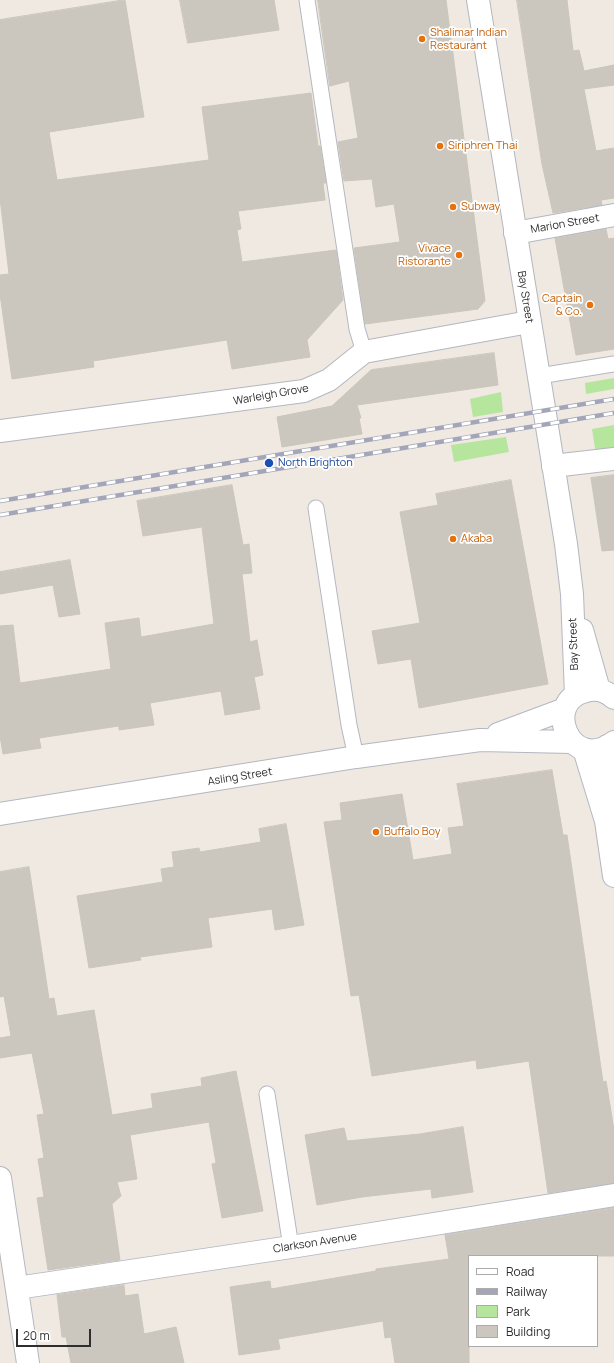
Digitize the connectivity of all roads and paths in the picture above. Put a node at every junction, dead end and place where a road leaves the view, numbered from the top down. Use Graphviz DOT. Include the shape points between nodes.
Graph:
graph roads {
  1 [pos="307,0"];
  2 [pos="478,0"];
  3 [pos="614,215"];
  4 [pos="515,233"];
  5 [pos="530,322"];
  6 [pos="364,352"];
  7 [pos="614,364"];
  8 [pos="539,376"];
  9 [pos="0,431"];
  10 [pos="614,459"];
  11 [pos="553,466"];
  12 [pos="316,508"];
  13 [pos="572,594"];
  14 [pos="607,694"];
  15 [pos="570,702"];
  16 [pos="480,740"];
  17 [pos="611,744"];
  18 [pos="578,745"];
  19 [pos="356,758"];
  20 [pos="0,814"];
  21 [pos="606,821"];
  22 [pos="614,876"];
  23 [pos="268,1094"];
  24 [pos="0,1178"];
  25 [pos="614,1195"];
  26 [pos="291,1247"];
  27 [pos="16,1288"];
  28 [pos="28,1363"];
  1 -- 6 [label="lane" via="357,329"];
  2 -- 4 [label="street, Bay Street"];
  3 -- 4 [label="street, Marion Street"];
  4 -- 5 [label="street, Bay Street"];
  5 -- 6 [label="street, Warleigh Grove"];
  5 -- 8 [label="street, Bay Street"];
  6 -- 9 [label="street, Warleigh Grove" via="329,380 304,391"];
  7 -- 8 [label="lane"];
  8 -- 11 [label="street, Bay Street"];
  10 -- 11 [label="street"];
  11 -- 13 [label="street, Bay Street"];
  12 -- 19 [label="lane"];
  13 -- 14 [label="street, Bay Street"];
  13 -- 15 [label="street, Bay Street"];
  14 -- 15 [label="street, Asling Street" via="591,690"];
  15 -- 16 [label="street, Asling Street"];
  15 -- 18 [label="street, Bay Street" via="563,718 564,727"];
  16 -- 18 [label="street, Asling Street"];
  16 -- 19 [label="street, Asling Street"];
  17 -- 18 [label="street, Asling Street" via="600,750"];
  17 -- 21 [label="street"];
  18 -- 21 [label="street"];
  19 -- 20 [label="street, Asling Street"];
  21 -- 22 [label="street"];
  23 -- 26 [label="lane"];
  24 -- 27 [label="street"];
  25 -- 26 [label="street, Clarkson Avenue"];
  26 -- 27 [label="street, Clarkson Avenue"];
  27 -- 28 [label="street"];
}
